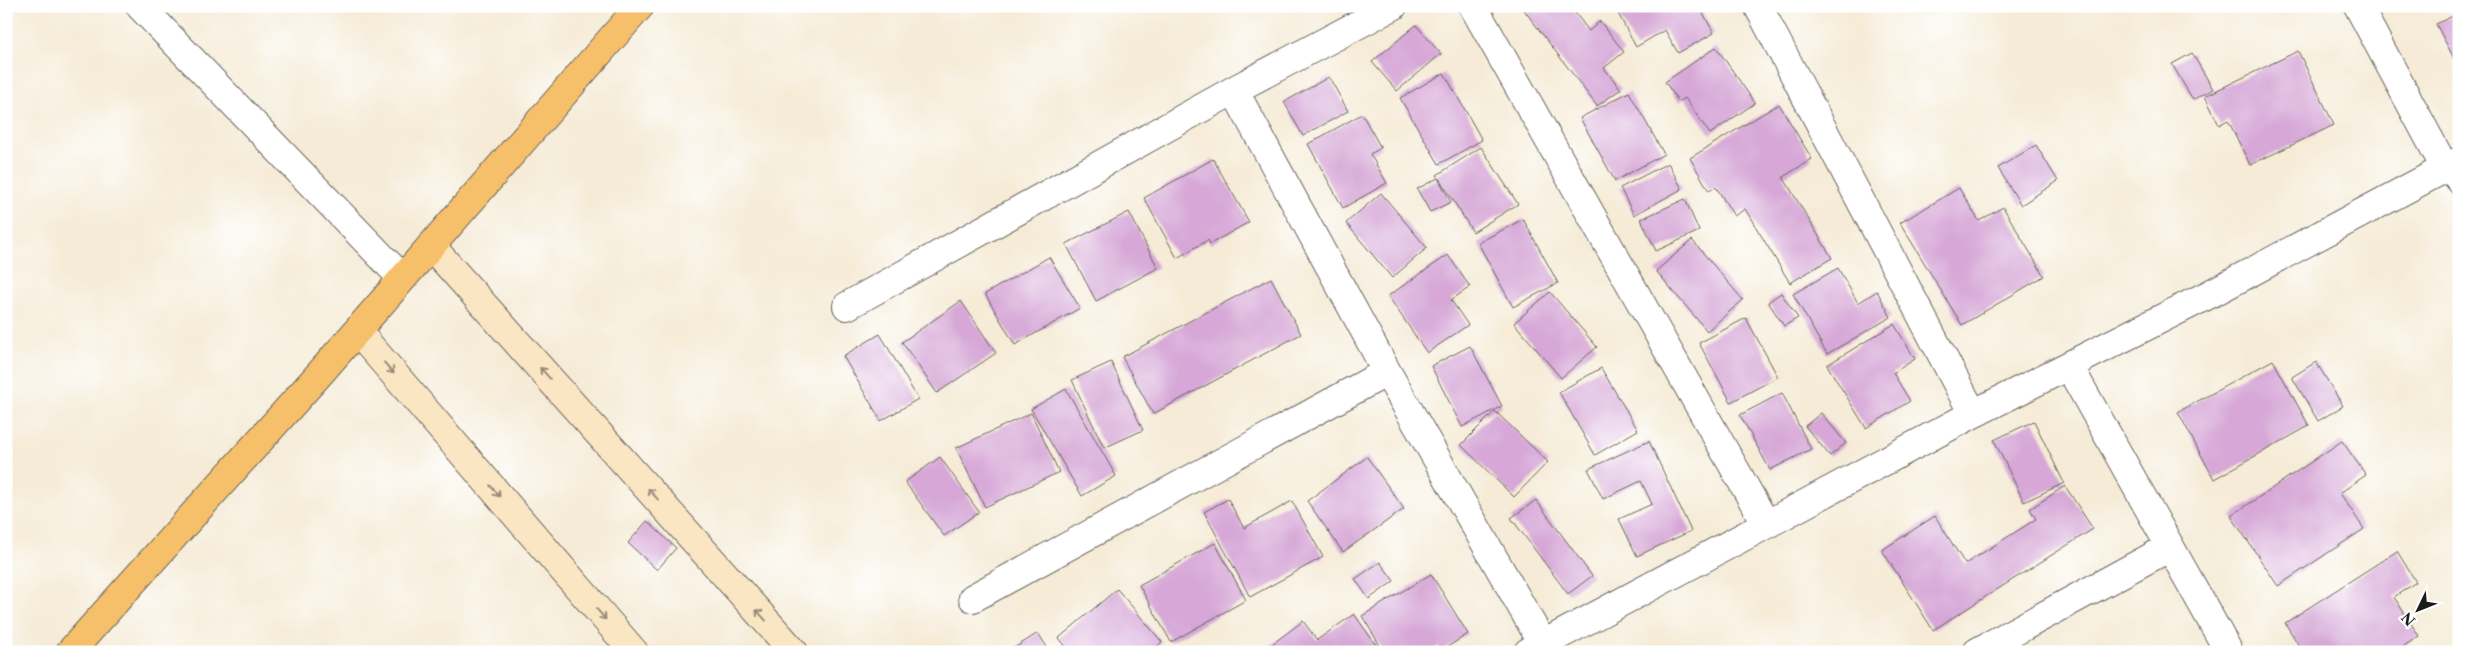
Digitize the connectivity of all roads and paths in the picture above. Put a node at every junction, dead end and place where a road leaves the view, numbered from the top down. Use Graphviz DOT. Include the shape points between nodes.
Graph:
graph roads {
  1 [pos="140,6"];
  2 [pos="640,6"];
  3 [pos="1393,6"];
  4 [pos="1473,6"];
  5 [pos="1758,6"];
  6 [pos="2358,6"];
  7 [pos="1234,90"];
  8 [pos="2454,172"];
  9 [pos="431,246"];
  10 [pos="402,278"];
  11 [pos="847,306"];
  12 [pos="357,331"];
  13 [pos="2069,366"];
  14 [pos="1387,372"];
  15 [pos="1973,414"];
  16 [pos="1766,524"];
  17 [pos="2170,546"];
  18 [pos="972,598"];
  19 [pos="1535,648"];
  20 [pos="70,652"];
  21 [pos="634,652"];
  22 [pos="794,652"];
  23 [pos="1977,652"];
  24 [pos="2229,652"];
  1 -- 10 [label="street"];
  2 -- 9 [label="main road"];
  3 -- 7 [label="street"];
  4 -- 16 [label="street"];
  5 -- 15 [label="street"];
  6 -- 8 [label="street"];
  7 -- 11 [label="street"];
  7 -- 14 [label="street"];
  8 -- 13 [label="street"];
  9 -- 10 [label="main road"];
  22 -- 9 [label="street, one-way"];
  10 -- 12 [label="main road"];
  12 -- 20 [label="main road"];
  12 -- 21 [label="street, one-way"];
  13 -- 15 [label="street"];
  13 -- 17 [label="street"];
  14 -- 18 [label="street"];
  14 -- 19 [label="street"];
  15 -- 16 [label="street"];
  16 -- 19 [label="street"];
  17 -- 23 [label="street"];
  17 -- 24 [label="street"];
}
